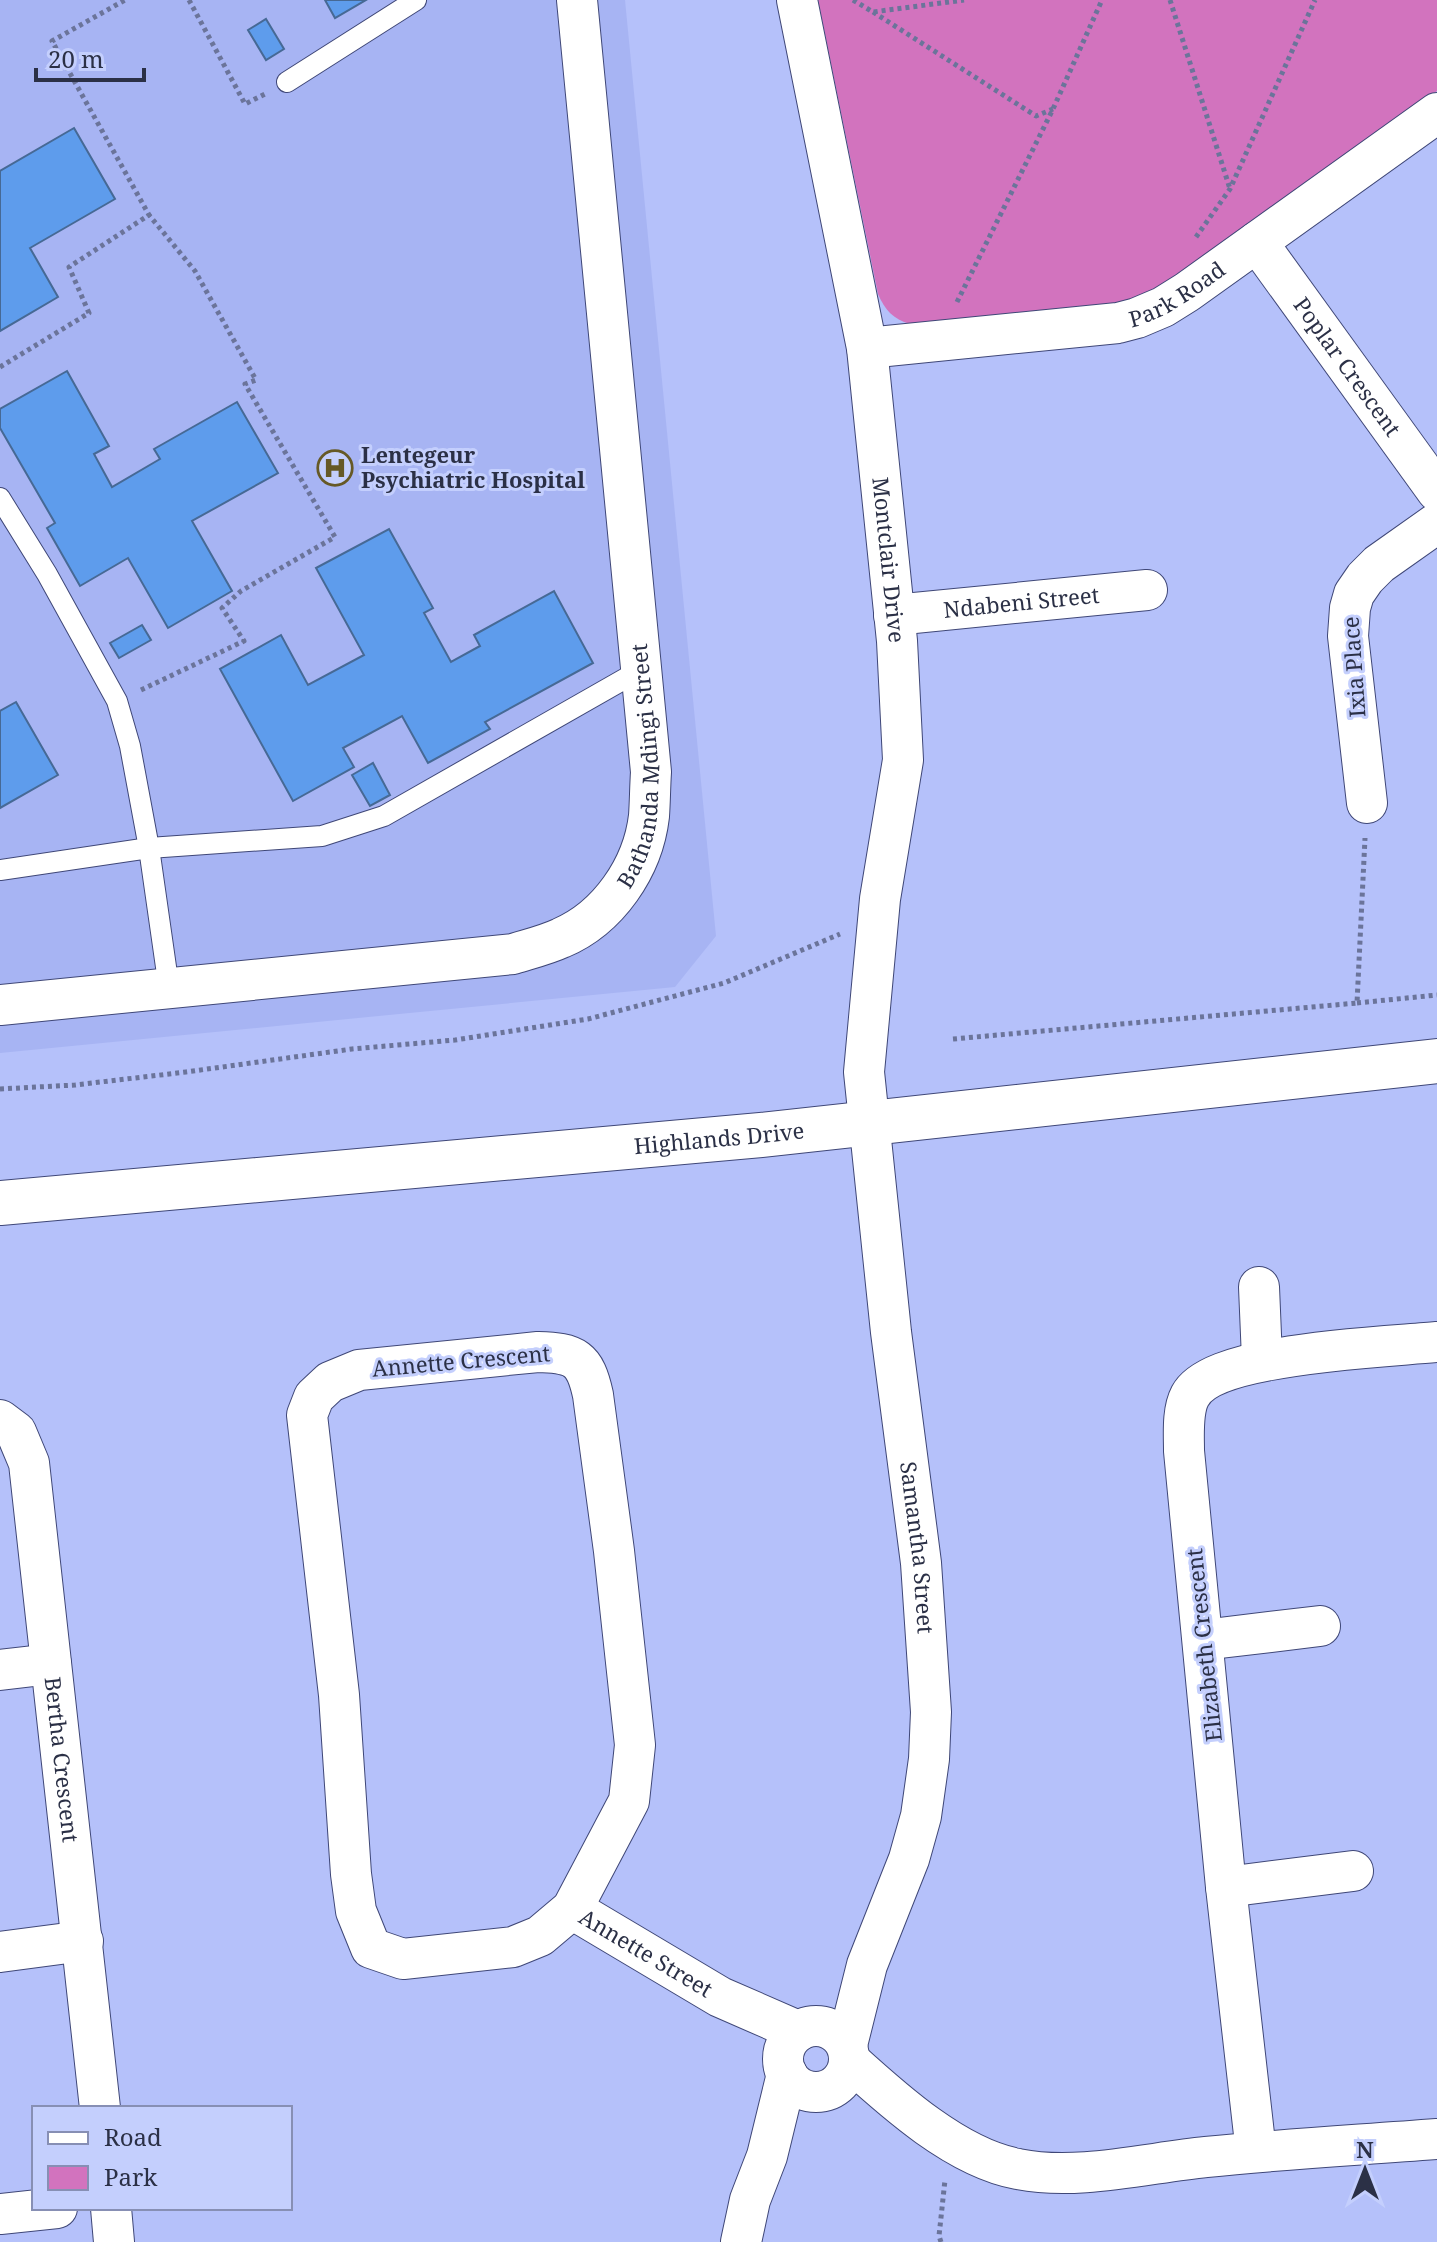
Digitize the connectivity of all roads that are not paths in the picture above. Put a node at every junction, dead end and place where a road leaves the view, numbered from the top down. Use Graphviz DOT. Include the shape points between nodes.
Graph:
graph roads {
  1 [pos="416,0"];
  2 [pos="577,0"];
  3 [pos="797,0"];
  4 [pos="287,82"];
  5 [pos="1437,113"];
  6 [pos="1257,242"];
  7 [pos="867,348"];
  8 [pos="1437,491"];
  9 [pos="0,498"];
  10 [pos="1437,523"];
  11 [pos="1147,590"];
  12 [pos="894,615"];
  13 [pos="642,669"];
  14 [pos="1367,803"];
  15 [pos="149,848"];
  16 [pos="0,870"];
  17 [pos="169,988"];
  18 [pos="0,1005"];
  19 [pos="1437,1061"];
  20 [pos="868,1123"];
  21 [pos="0,1203"];
  22 [pos="1259,1287"];
  23 [pos="1437,1342"];
  24 [pos="1262,1359"];
  25 [pos="0,1420"];
  26 [pos="1320,1626"];
  27 [pos="1203,1640"];
  28 [pos="51,1664"];
  29 [pos="0,1670"];
  30 [pos="1353,1871"];
  31 [pos="1226,1887"];
  32 [pos="572,1909"];
  33 [pos="83,1941"];
  34 [pos="0,1952"];
  35 [pos="816,2058"];
  36 [pos="100,2106"];
  37 [pos="1437,2139"];
  38 [pos="1256,2152"];
  39 [pos="38,2210"];
  40 [pos="111,2210"];
  41 [pos="0,2214"];
  42 [pos="114,2242"];
  43 [pos="741,2242"];
  1 -- 4 [label="lane"];
  2 -- 13 [label="street, Bathanda Mdingi Street"];
  3 -- 7 [label="street, Montclair Drive"];
  5 -- 6 [label="street, Park Road"];
  6 -- 7 [label="street, Park Road" via="1187,292 1118,323"];
  6 -- 8 [label="street, Poplar Crescent"];
  7 -- 12 [label="street, Montclair Drive"];
  9 -- 15 [label="lane" via="117,701"];
  10 -- 14 [label="street, Ixia Place" via="1379,564 1354,594 1350,608 1348,636"];
  11 -- 12 [label="street, Ndabeni Street"];
  12 -- 20 [label="street, Montclair Drive" via="903,760 880,899 864,1072"];
  13 -- 15 [label="lane" via="384,816 322,836"];
  13 -- 17 [label="street, Bathanda Mdingi Street" via="651,772 648,819 638,855 617,896 595,918 562,938 513,954"];
  15 -- 16 [label="lane"];
  15 -- 17 [label="lane"];
  17 -- 18 [label="street, Bathanda Mdingi Street"];
  19 -- 20 [label="main road, Highlands Drive"];
  20 -- 21 [label="main road, Highlands Drive"];
  20 -- 35 [label="street, Samantha Street" via="921,1563 929,1759 909,1859 867,1965"];
  22 -- 24 [label="street"];
  23 -- 24 [label="street, Elizabeth Crescent"];
  24 -- 27 [label="street, Elizabeth Crescent" via="1213,1376 1189,1397 1184,1451"];
  25 -- 28 [label="street, Bertha Crescent" via="16,1432 29,1463"];
  26 -- 27 [label="street"];
  27 -- 31 [label="street, Elizabeth Crescent"];
  28 -- 29 [label="street"];
  28 -- 33 [label="street, Bertha Crescent"];
  30 -- 31 [label="street"];
  31 -- 38 [label="street, Elizabeth Crescent"];
  32 -- 32 [label="street, Annette Crescent" via="540,1936 513,1947 403,1959 371,1948 364,1934 351,1874 339,1695 307,1415 314,1397 330,1382 359,1370 504,1353 562,1352 581,1361 589,1374 635,1745 629,1801"];
  32 -- 35 [label="street, Annette Street"];
  33 -- 34 [label="street"];
  33 -- 36 [label="street, Bertha Crescent"];
  35 -- 38 [label="street" via="973,2153 1016,2169 1063,2174"];
  35 -- 43 [label="street, Samantha Street" via="767,2156"];
  37 -- 38 [label="street"];
  39 -- 41 [label="street"];
  40 -- 42 [label="street"];
}
